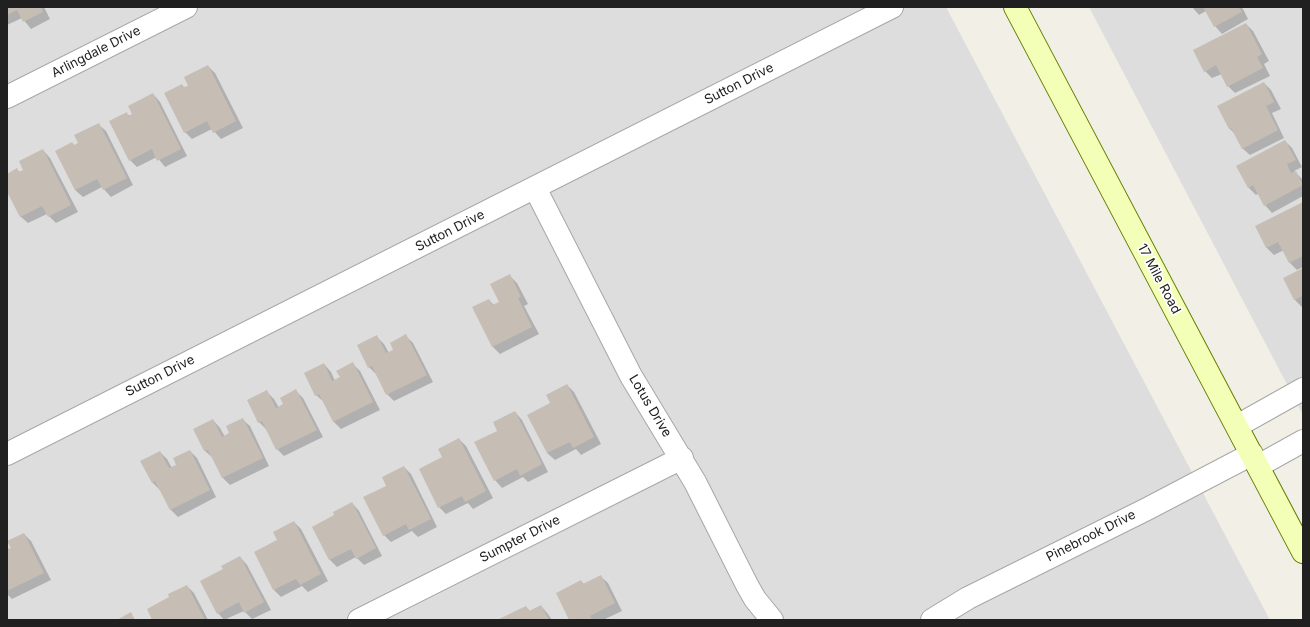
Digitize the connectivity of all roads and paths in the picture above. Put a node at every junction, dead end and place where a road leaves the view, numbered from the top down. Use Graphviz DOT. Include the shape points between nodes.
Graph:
graph roads {
  1 [pos="186,7"];
  2 [pos="892,7"];
  3 [pos="1015,7"];
  4 [pos="7,97"];
  5 [pos="535,188"];
  6 [pos="1303,389"];
  7 [pos="1237,426"];
  8 [pos="1303,441"];
  9 [pos="7,454"];
  10 [pos="682,458"];
  11 [pos="1255,460"];
  12 [pos="1303,552"];
  13 [pos="359,620"];
  14 [pos="772,620"];
  15 [pos="932,620"];
  1 -- 4 [label="street, Arlingdale Drive"];
  2 -- 5 [label="street, Sutton Drive"];
  3 -- 7 [label="main road, 17 Mile Road"];
  5 -- 9 [label="street, Sutton Drive"];
  5 -- 10 [label="street, Lotus Drive" via="631,376"];
  6 -- 7 [label="street"];
  7 -- 11 [label="main road, 17 Mile Road"];
  8 -- 11 [label="street, Pinebrook Drive"];
  10 -- 13 [label="street, Sumpter Drive"];
  10 -- 14 [label="street, Lotus Drive" via="747,585"];
  11 -- 12 [label="main road, 17 Mile Road"];
  11 -- 15 [label="street, Pinebrook Drive" via="1147,508 968,598"];
}
